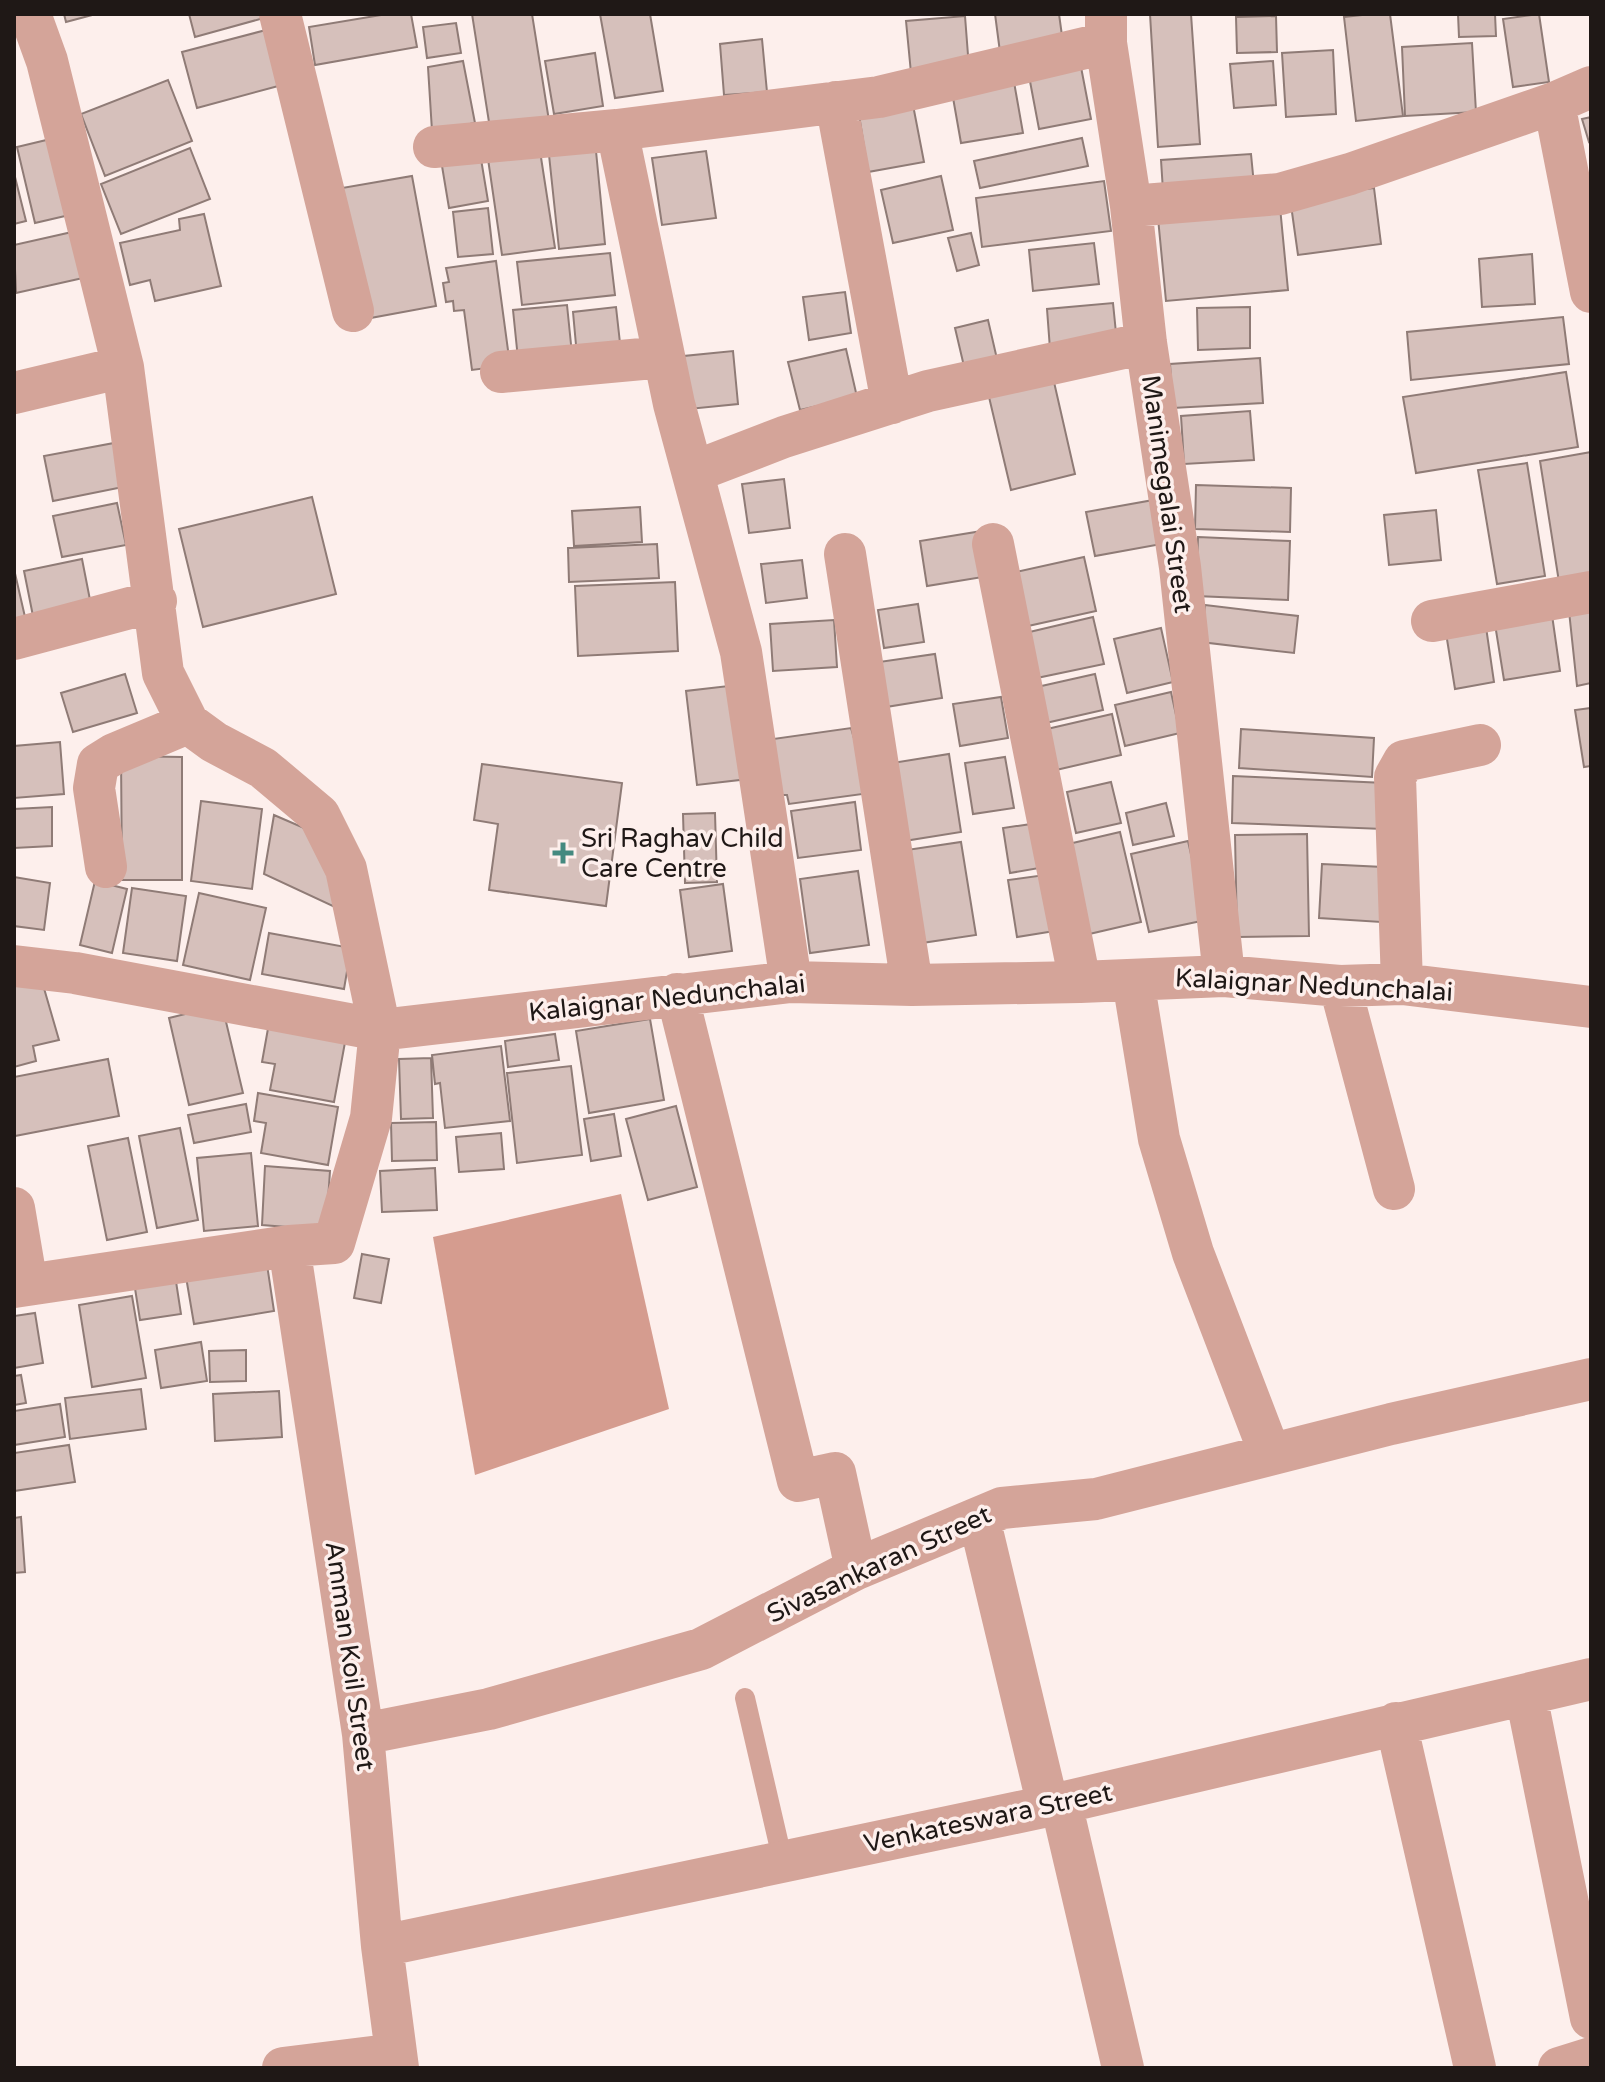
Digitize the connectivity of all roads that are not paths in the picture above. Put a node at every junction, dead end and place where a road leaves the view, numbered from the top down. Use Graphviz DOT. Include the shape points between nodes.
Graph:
graph roads {
  1 [pos="30,14"];
  2 [pos="280,14"];
  3 [pos="1106,29"];
  4 [pos="1573,95"];
  5 [pos="836,102"];
  6 [pos="617,130"];
  7 [pos="434,147"];
  8 [pos="1131,206"];
  9 [pos="1584,216"];
  10 [pos="1591,292"];
  11 [pos="353,311"];
  12 [pos="1146,343"];
  13 [pos="664,357"];
  14 [pos="123,367"];
  15 [pos="501,372"];
  16 [pos="14,393"];
  17 [pos="892,403"];
  18 [pos="693,472"];
  19 [pos="993,544"];
  20 [pos="845,554"];
  21 [pos="1591,592"];
  22 [pos="156,601"];
  23 [pos="1432,621"];
  24 [pos="14,639"];
  25 [pos="188,723"];
  26 [pos="1480,745"];
  27 [pos="106,867"];
  28 [pos="14,966"];
  29 [pos="1224,976"];
  30 [pos="1133,980"];
  31 [pos="791,982"];
  32 [pos="1080,982"];
  33 [pos="1402,984"];
  34 [pos="912,985"];
  35 [pos="1340,986"];
  36 [pos="677,994"];
  37 [pos="1591,1007"];
  38 [pos="380,1030"];
  39 [pos="1394,1189"];
  40 [pos="14,1208"];
  41 [pos="289,1246"];
  42 [pos="21,1286"];
  43 [pos="1591,1379"];
  44 [pos="1270,1454"];
  45 [pos="979,1518"];
  46 [pos="856,1569"];
  47 [pos="1591,1679"];
  48 [pos="1526,1695"];
  49 [pos="745,1698"];
  50 [pos="1396,1723"];
  51 [pos="363,1734"];
  52 [pos="1054,1805"];
  53 [pos="783,1862"];
  54 [pos="382,1946"];
  55 [pos="1591,2018"];
  56 [pos="1591,2058"];
  57 [pos="397,2061"];
  58 [pos="283,2068"];
  59 [pos="1123,2068"];
  60 [pos="1475,2068"];
  61 [pos="1559,2068"];
  1 -- 14 [label="street" via="47,61"];
  2 -- 11 [label="street"];
  3 -- 5 [label="street" via="879,97"];
  3 -- 8 [label="street, Manimegalai Street"];
  4 -- 8 [label="street" via="1280,194"];
  4 -- 9 [label="street"];
  5 -- 6 [label="street"];
  5 -- 17 [label="street"];
  6 -- 7 [label="street"];
  6 -- 13 [label="street"];
  8 -- 12 [label="street, Manimegalai Street"];
  9 -- 10 [label="street"];
  12 -- 17 [label="street"];
  12 -- 29 [label="street, Manimegalai Street" via="1180,567"];
  13 -- 15 [label="street"];
  13 -- 18 [label="street"];
  14 -- 16 [label="street"];
  14 -- 22 [label="street"];
  17 -- 18 [label="street"];
  18 -- 31 [label="street" via="741,652"];
  19 -- 32 [label="street"];
  20 -- 34 [label="street"];
  21 -- 23 [label="street"];
  22 -- 24 [label="street"];
  22 -- 25 [label="street" via="163,673"];
  25 -- 27 [label="street" via="98,764 94,788"];
  25 -- 38 [label="street" via="263,768 319,815 346,869"];
  26 -- 33 [label="street" via="1404,761 1395,777"];
  28 -- 38 [label="street, Kalaignar Nedunchalai"];
  29 -- 30 [label="street, Kalaignar Nedunchalai"];
  29 -- 35 [label="street, Kalaignar Nedunchalai"];
  30 -- 32 [label="street, Kalaignar Nedunchalai"];
  30 -- 44 [label="street" via="1159,1139 1193,1253"];
  31 -- 34 [label="street, Kalaignar Nedunchalai"];
  31 -- 36 [label="street, Kalaignar Nedunchalai"];
  32 -- 34 [label="street, Kalaignar Nedunchalai"];
  33 -- 35 [label="street, Kalaignar Nedunchalai"];
  33 -- 37 [label="street, Kalaignar Nedunchalai"];
  35 -- 39 [label="street"];
  36 -- 38 [label="street, Kalaignar Nedunchalai"];
  36 -- 46 [label="street" via="798,1481 835,1473"];
  38 -- 41 [label="street" via="371,1118 334,1243"];
  40 -- 42 [label="street"];
  41 -- 42 [label="street"];
  41 -- 51 [label="street, Amman Koil Street"];
  43 -- 44 [label="street, Sivasankaran Street"];
  44 -- 45 [label="street, Sivasankaran Street" via="1096,1499 1002,1508"];
  45 -- 46 [label="street, Sivasankaran Street"];
  45 -- 52 [label="street"];
  46 -- 51 [label="street, Sivasankaran Street" via="701,1649 489,1709"];
  47 -- 48 [label="street, Venkateswara Street"];
  48 -- 50 [label="street, Venkateswara Street"];
  48 -- 55 [label="street"];
  49 -- 53 [label="lane"];
  50 -- 52 [label="street, Venkateswara Street"];
  50 -- 60 [label="street"];
  51 -- 54 [label="street, Amman Koil Street"];
  52 -- 53 [label="street, Venkateswara Street"];
  52 -- 59 [label="street"];
  53 -- 54 [label="street, Venkateswara Street"];
  54 -- 57 [label="street, Amman Koil Street"];
  56 -- 61 [label="street"];
  57 -- 58 [label="street"];
}
